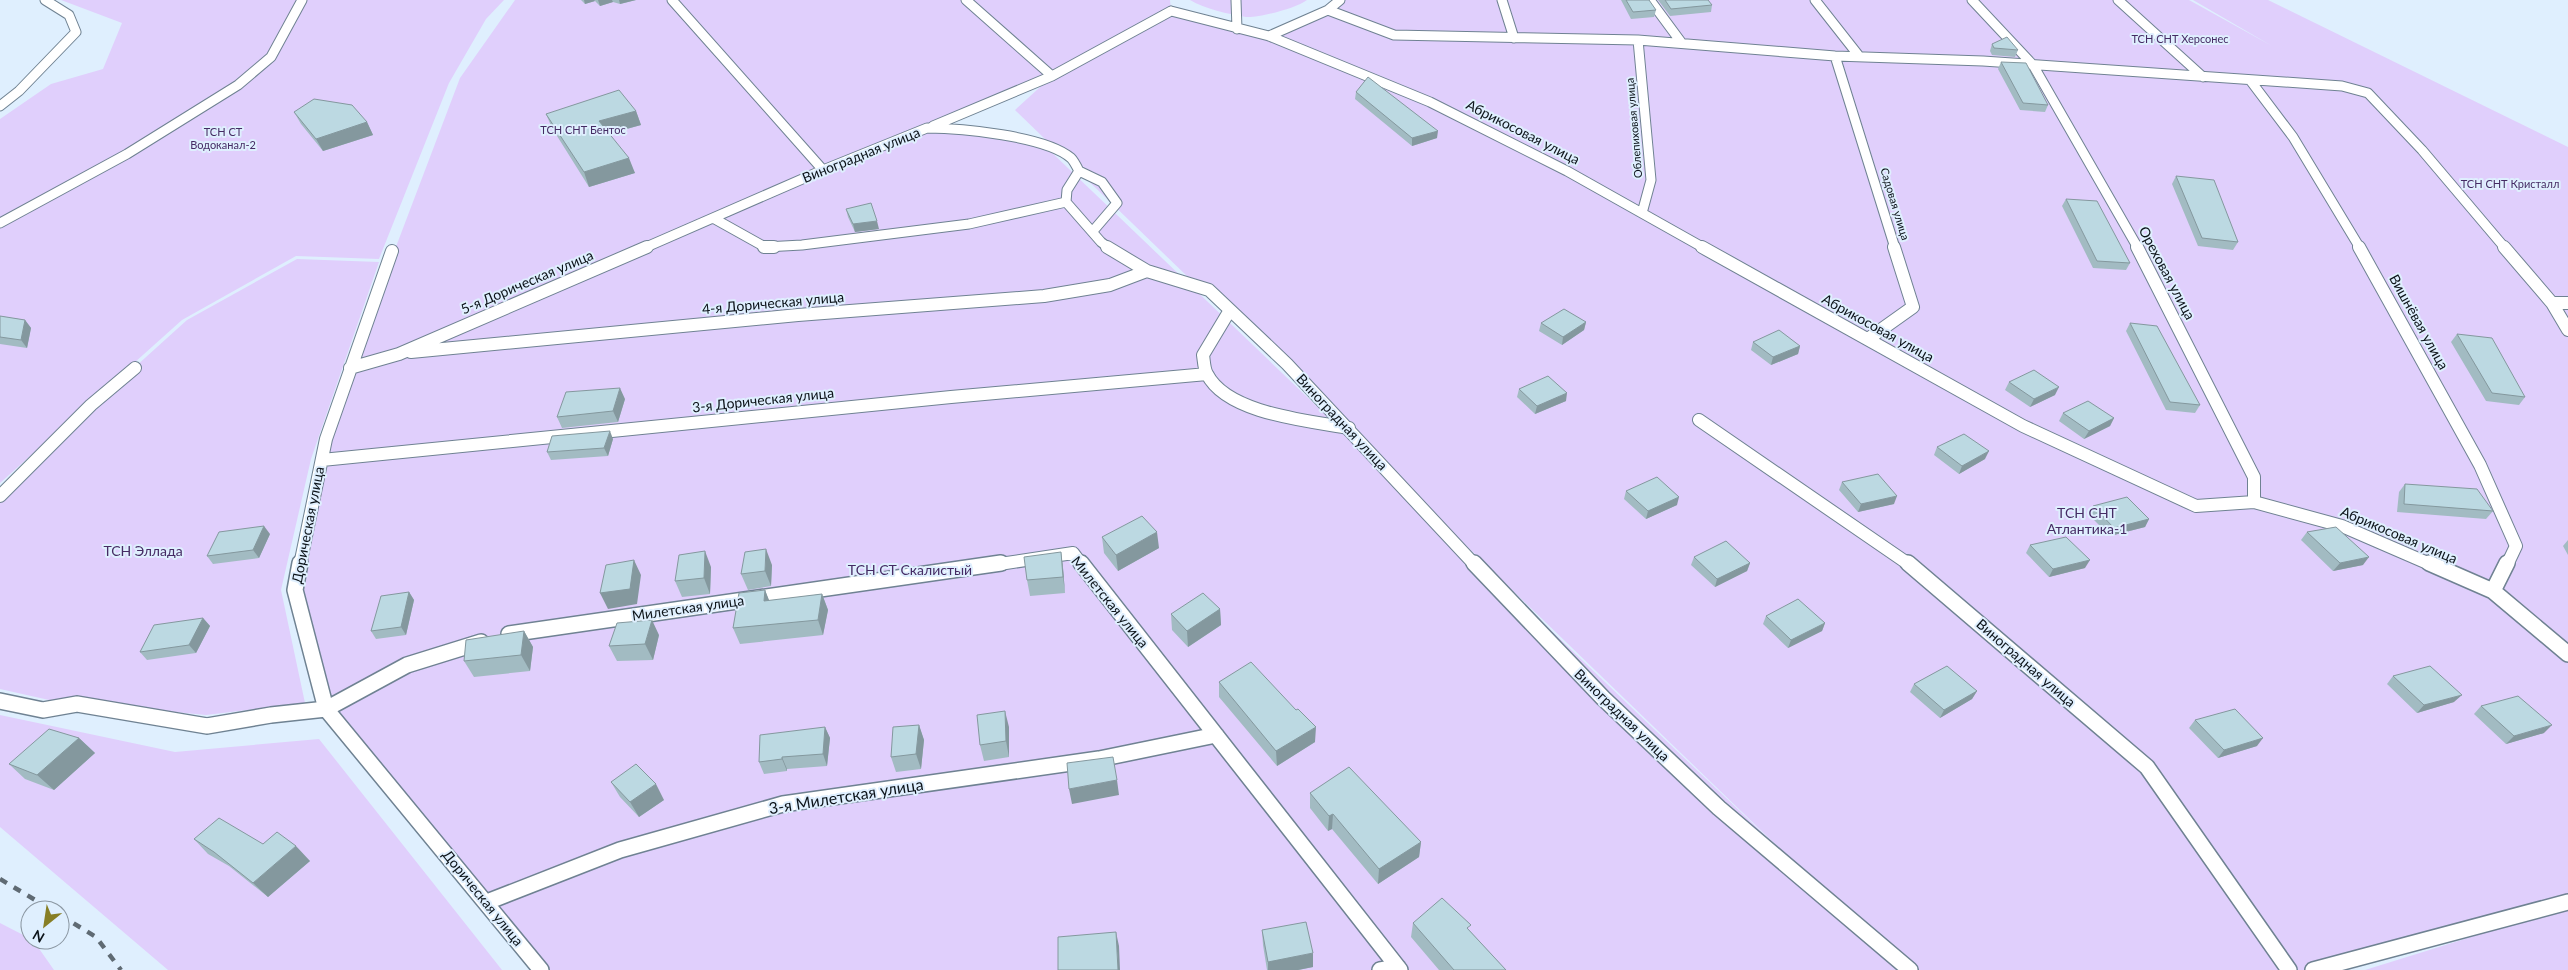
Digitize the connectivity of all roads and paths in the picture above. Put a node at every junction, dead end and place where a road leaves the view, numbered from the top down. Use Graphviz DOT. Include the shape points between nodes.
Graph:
graph roads {
  1 [pos="45,0"];
  2 [pos="302,0"];
  3 [pos="672,0"];
  4 [pos="966,0"];
  5 [pos="1236,0"];
  6 [pos="1340,0"];
  7 [pos="1502,0"];
  8 [pos="1650,0"];
  9 [pos="1815,0"];
  10 [pos="1972,0"];
  11 [pos="2118,0"];
  12 [pos="1171,6"];
  13 [pos="1328,10"];
  14 [pos="1237,29"];
  15 [pos="1269,36"];
  16 [pos="1514,38"];
  17 [pos="1638,40"];
  18 [pos="1681,42"];
  19 [pos="1835,56"];
  20 [pos="1859,56"];
  21 [pos="2033,65"];
  22 [pos="1052,76"];
  23 [pos="2203,76"];
  24 [pos="2250,80"];
  25 [pos="0,106"];
  26 [pos="927,128"];
  27 [pos="823,170"];
  28 [pos="1079,171"];
  29 [pos="1066,202"];
  30 [pos="1642,213"];
  31 [pos="713,218"];
  32 [pos="0,223"];
  33 [pos="1093,232"];
  34 [pos="392,251"];
  35 [pos="1147,271"];
  36 [pos="2552,303"];
  37 [pos="2568,303"];
  38 [pos="1230,310"];
  39 [pos="2568,330"];
  40 [pos="1868,339"];
  41 [pos="399,354"];
  42 [pos="135,368"];
  43 [pos="350,368"];
  44 [pos="1208,374"];
  45 [pos="1699,420"];
  46 [pos="1349,428"];
  47 [pos="322,460"];
  48 [pos="0,496"];
  49 [pos="2254,502"];
  50 [pos="2493,591"];
  51 [pos="2568,654"];
  52 [pos="0,701"];
  53 [pos="326,710"];
  54 [pos="1216,735"];
  55 [pos="487,902"];
  56 [pos="2568,902"];
  57 [pos="1399,968"];
  58 [pos="541,970"];
  59 [pos="1380,970"];
  60 [pos="1910,970"];
  61 [pos="2289,970"];
  62 [pos="2313,970"];
  1 -- 25 [label="lane" via="69,15 76,32 14,97"];
  2 -- 32 [label="lane" via="271,57 238,85 127,154"];
  3 -- 27 [label="lane"];
  4 -- 22 [label="lane"];
  5 -- 14 [label="lane"];
  6 -- 13 [label="lane"];
  7 -- 16 [label="lane"];
  8 -- 18 [label="lane"];
  9 -- 20 [label="lane"];
  10 -- 21 [label="lane, Ореховая улица"];
  11 -- 23 [label="lane"];
  12 -- 14 [label="lane, Абрикосовая улица"];
  12 -- 22 [label="lane"];
  13 -- 15 [label="lane"];
  13 -- 16 [label="lane" via="1394,36"];
  14 -- 15 [label="lane, Абрикосовая улица"];
  15 -- 30 [label="lane, Абрикосовая улица" via="1430,102 1567,170"];
  16 -- 17 [label="lane"];
  17 -- 18 [label="lane"];
  17 -- 30 [label="lane, Облепиховая улица" via="1651,180"];
  18 -- 19 [label="lane"];
  19 -- 20 [label="lane"];
  19 -- 40 [label="lane, Садовая улица" via="1913,307"];
  20 -- 21 [label="lane"];
  21 -- 23 [label="lane"];
  21 -- 49 [label="lane, Ореховая улица" via="2148,266 2254,476"];
  22 -- 26 [label="lane"];
  23 -- 24 [label="lane"];
  24 -- 36 [label="lane" via="2342,86 2368,93 2422,150"];
  24 -- 50 [label="lane, Вишнёвая улица" via="2293,138 2364,254 2480,465 2516,546"];
  26 -- 27 [label="lane, Виноградная улица"];
  26 -- 28 [label="lane, Виноградная улица" via="1040,142 1071,158"];
  27 -- 31 [label="lane, Виноградная улица"];
  28 -- 29 [label="lane" via="1067,190"];
  28 -- 33 [label="lane" via="1097,176 1117,203"];
  29 -- 31 [label="lane" via="969,224 802,245 765,246"];
  29 -- 33 [label="lane, Виноградная улица"];
  30 -- 40 [label="lane, Абрикосовая улица"];
  31 -- 41 [label="lane, 5-я Дорическая улица"];
  33 -- 35 [label="lane, Виноградная улица" via="1101,242"];
  34 -- 43 [label="lane, Дорическая улица"];
  35 -- 38 [label="lane, Виноградная улица" via="1209,290"];
  35 -- 41 [label="lane, 4-я Дорическая улица" via="1110,285 1044,296 768,318"];
  36 -- 37 [label="lane"];
  36 -- 39 [label="lane"];
  38 -- 44 [label="lane" via="1203,355"];
  38 -- 46 [label="lane, Виноградная улица"];
  40 -- 49 [label="lane, Абрикосовая улица" via="2023,426 2196,506"];
  41 -- 43 [label="lane, 5-я Дорическая улица"];
  42 -- 48 [label="lane" via="90,405"];
  43 -- 47 [label="lane, Дорическая улица" via="326,438"];
  44 -- 46 [label="lane" via="1220,389 1240,402"];
  44 -- 47 [label="lane, 3-я Дорическая улица"];
  45 -- 61 [label="lane, Виноградная улица" via="1918,570 2147,767"];
  46 -- 60 [label="lane, Виноградная улица" via="1603,698 1719,808"];
  47 -- 53 [label="lane, Дорическая улица" via="295,590"];
  49 -- 50 [label="lane, Абрикосовая улица" via="2342,526"];
  50 -- 51 [label="lane, Абрикосовая улица"];
  52 -- 53 [label="lane" via="43,710 77,704 207,726"];
  53 -- 54 [label="lane, Милетская улица" via="406,666 506,634 1073,552"];
  53 -- 55 [label="lane, Дорическая улица"];
  54 -- 55 [label="lane, 3-я Милетская улица" via="1099,759 784,804 620,850"];
  54 -- 57 [label="lane, Милетская улица"];
  55 -- 58 [label="lane, Дорическая улица"];
  56 -- 62 [label="lane"];
  57 -- 59 [label="lane"];
}
